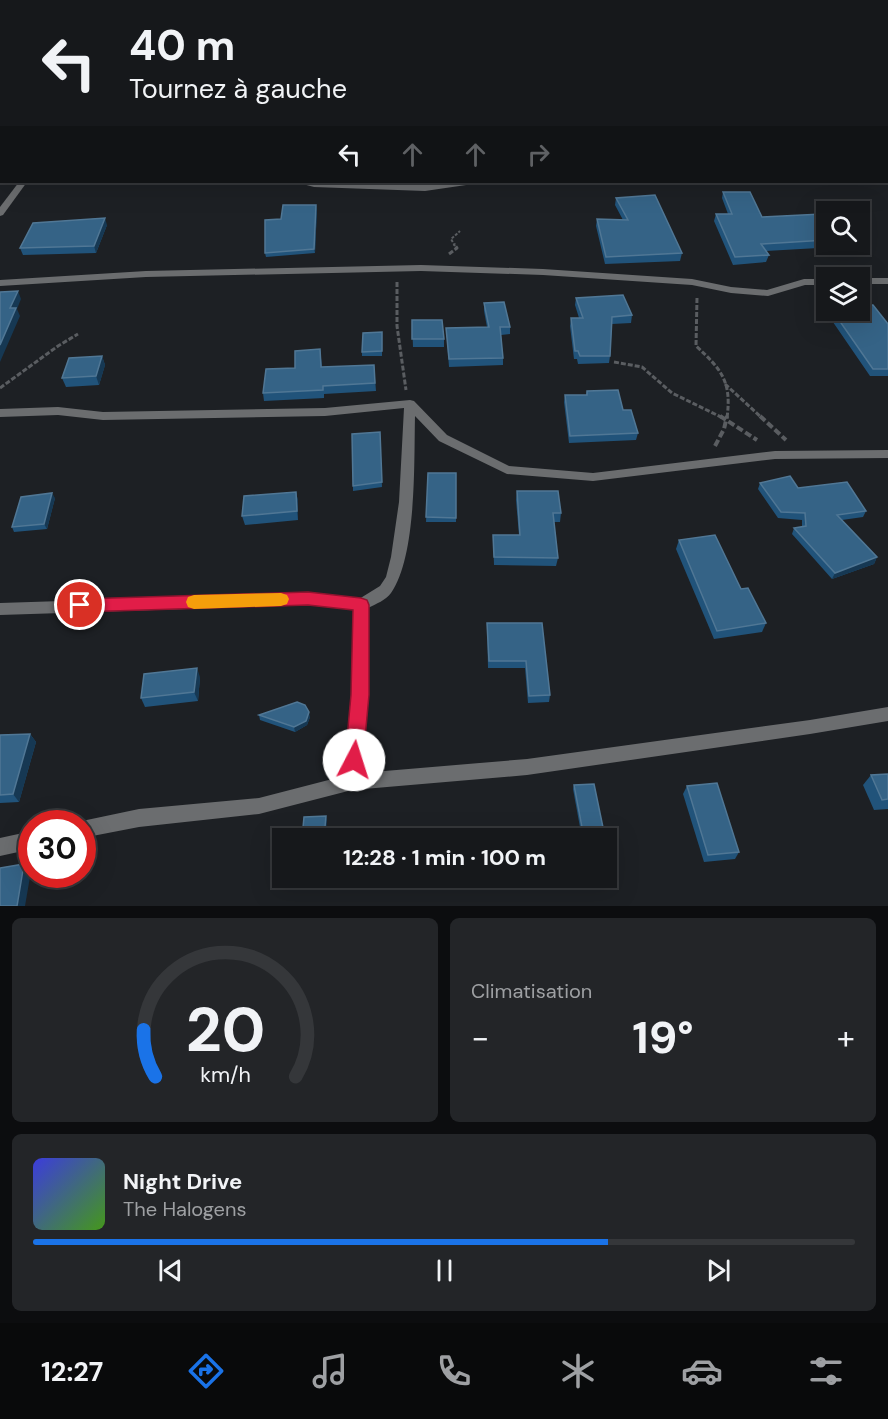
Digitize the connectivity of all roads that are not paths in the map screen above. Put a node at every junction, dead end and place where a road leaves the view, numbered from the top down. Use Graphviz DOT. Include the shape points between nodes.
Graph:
graph roads {
  1 [pos="22,183"];
  2 [pos="304,183"];
  3 [pos="465,183"];
  4 [pos="0,213"];
  5 [pos="888,280"];
  6 [pos="870,281"];
  7 [pos="816,282"];
  8 [pos="0,283"];
  9 [pos="410,404"];
  10 [pos="0,413"];
  11 [pos="888,454"];
  12 [pos="361,605"];
  13 [pos="0,609"];
  14 [pos="888,714"];
  15 [pos="352,782"];
  16 [pos="96,827"];
  17 [pos="18,843"];
  18 [pos="0,847"];
  1 -- 4 [label="street"];
  2 -- 3 [label="street" via="425,188"];
  5 -- 6 [label="street"];
  7 -- 8 [label="street" via="768,293 692,282 421,268 146,274"];
  9 -- 10 [label="street" via="326,412 103,416 58,411"];
  9 -- 11 [label="street" via="443,438 507,470 593,477 775,456"];
  9 -- 12 [label="street" via="399,557 387,590"];
  12 -- 13 [label="street" via="308,598"];
  12 -- 15 [label="street" via="360,695"];
  14 -- 15 [label="street" via="527,767"];
  15 -- 16 [label="street" via="259,806 138,818"];
  17 -- 18 [label="street"];
}
